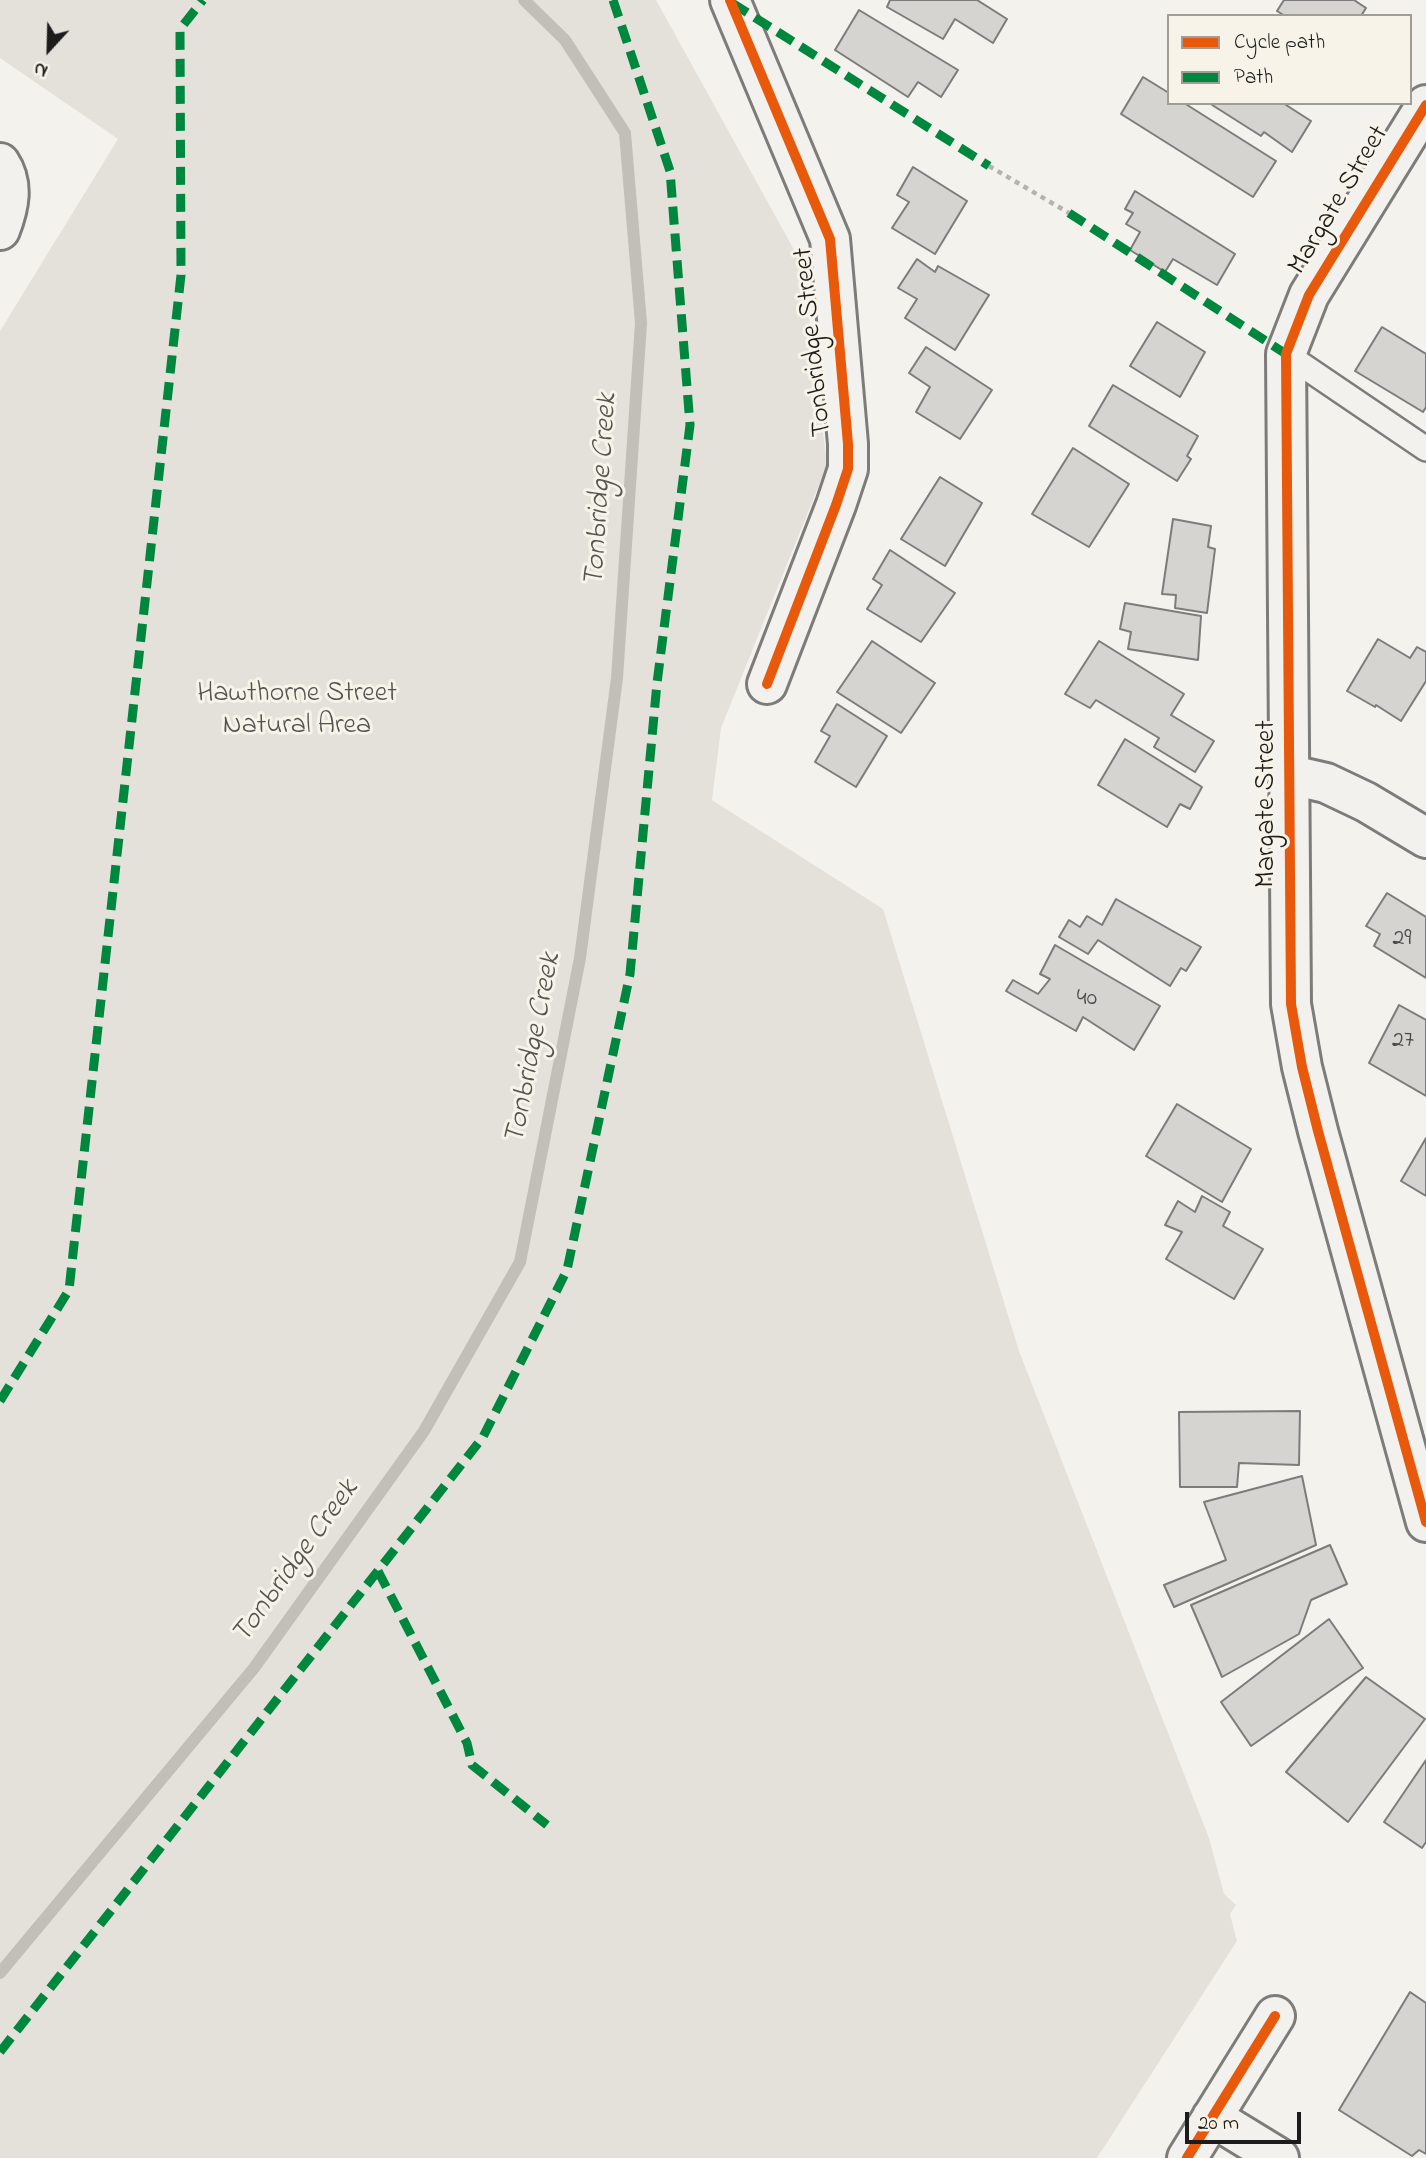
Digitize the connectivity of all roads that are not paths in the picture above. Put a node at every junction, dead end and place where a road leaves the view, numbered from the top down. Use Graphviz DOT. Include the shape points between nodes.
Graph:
graph roads {
  1 [pos="731,1"];
  2 [pos="1426,105"];
  3 [pos="0,163"];
  4 [pos="0,230"];
  5 [pos="1286,354"];
  6 [pos="1426,449"];
  7 [pos="767,684"];
  8 [pos="1291,775"];
  9 [pos="1426,838"];
  10 [pos="1426,1522"];
  11 [pos="1275,2016"];
  12 [pos="1212,2117"];
  13 [pos="1187,2158"];
  14 [pos="1279,2158"];
  1 -- 7 [label="street, Tonbridge Street" via="830,239 848,444 848,469 836,505"];
  2 -- 5 [label="street, Margate Street" via="1309,295"];
  3 -- 4 [label="street" via="9,183"];
  5 -- 6 [label="lane"];
  5 -- 8 [label="street, Margate Street"];
  8 -- 9 [label="street" via="1326,783"];
  8 -- 10 [label="street, Margate Street" via="1291,1004 1302,1067"];
  11 -- 12 [label="street"];
  12 -- 13 [label="street"];
  12 -- 14 [label="street"];
}
